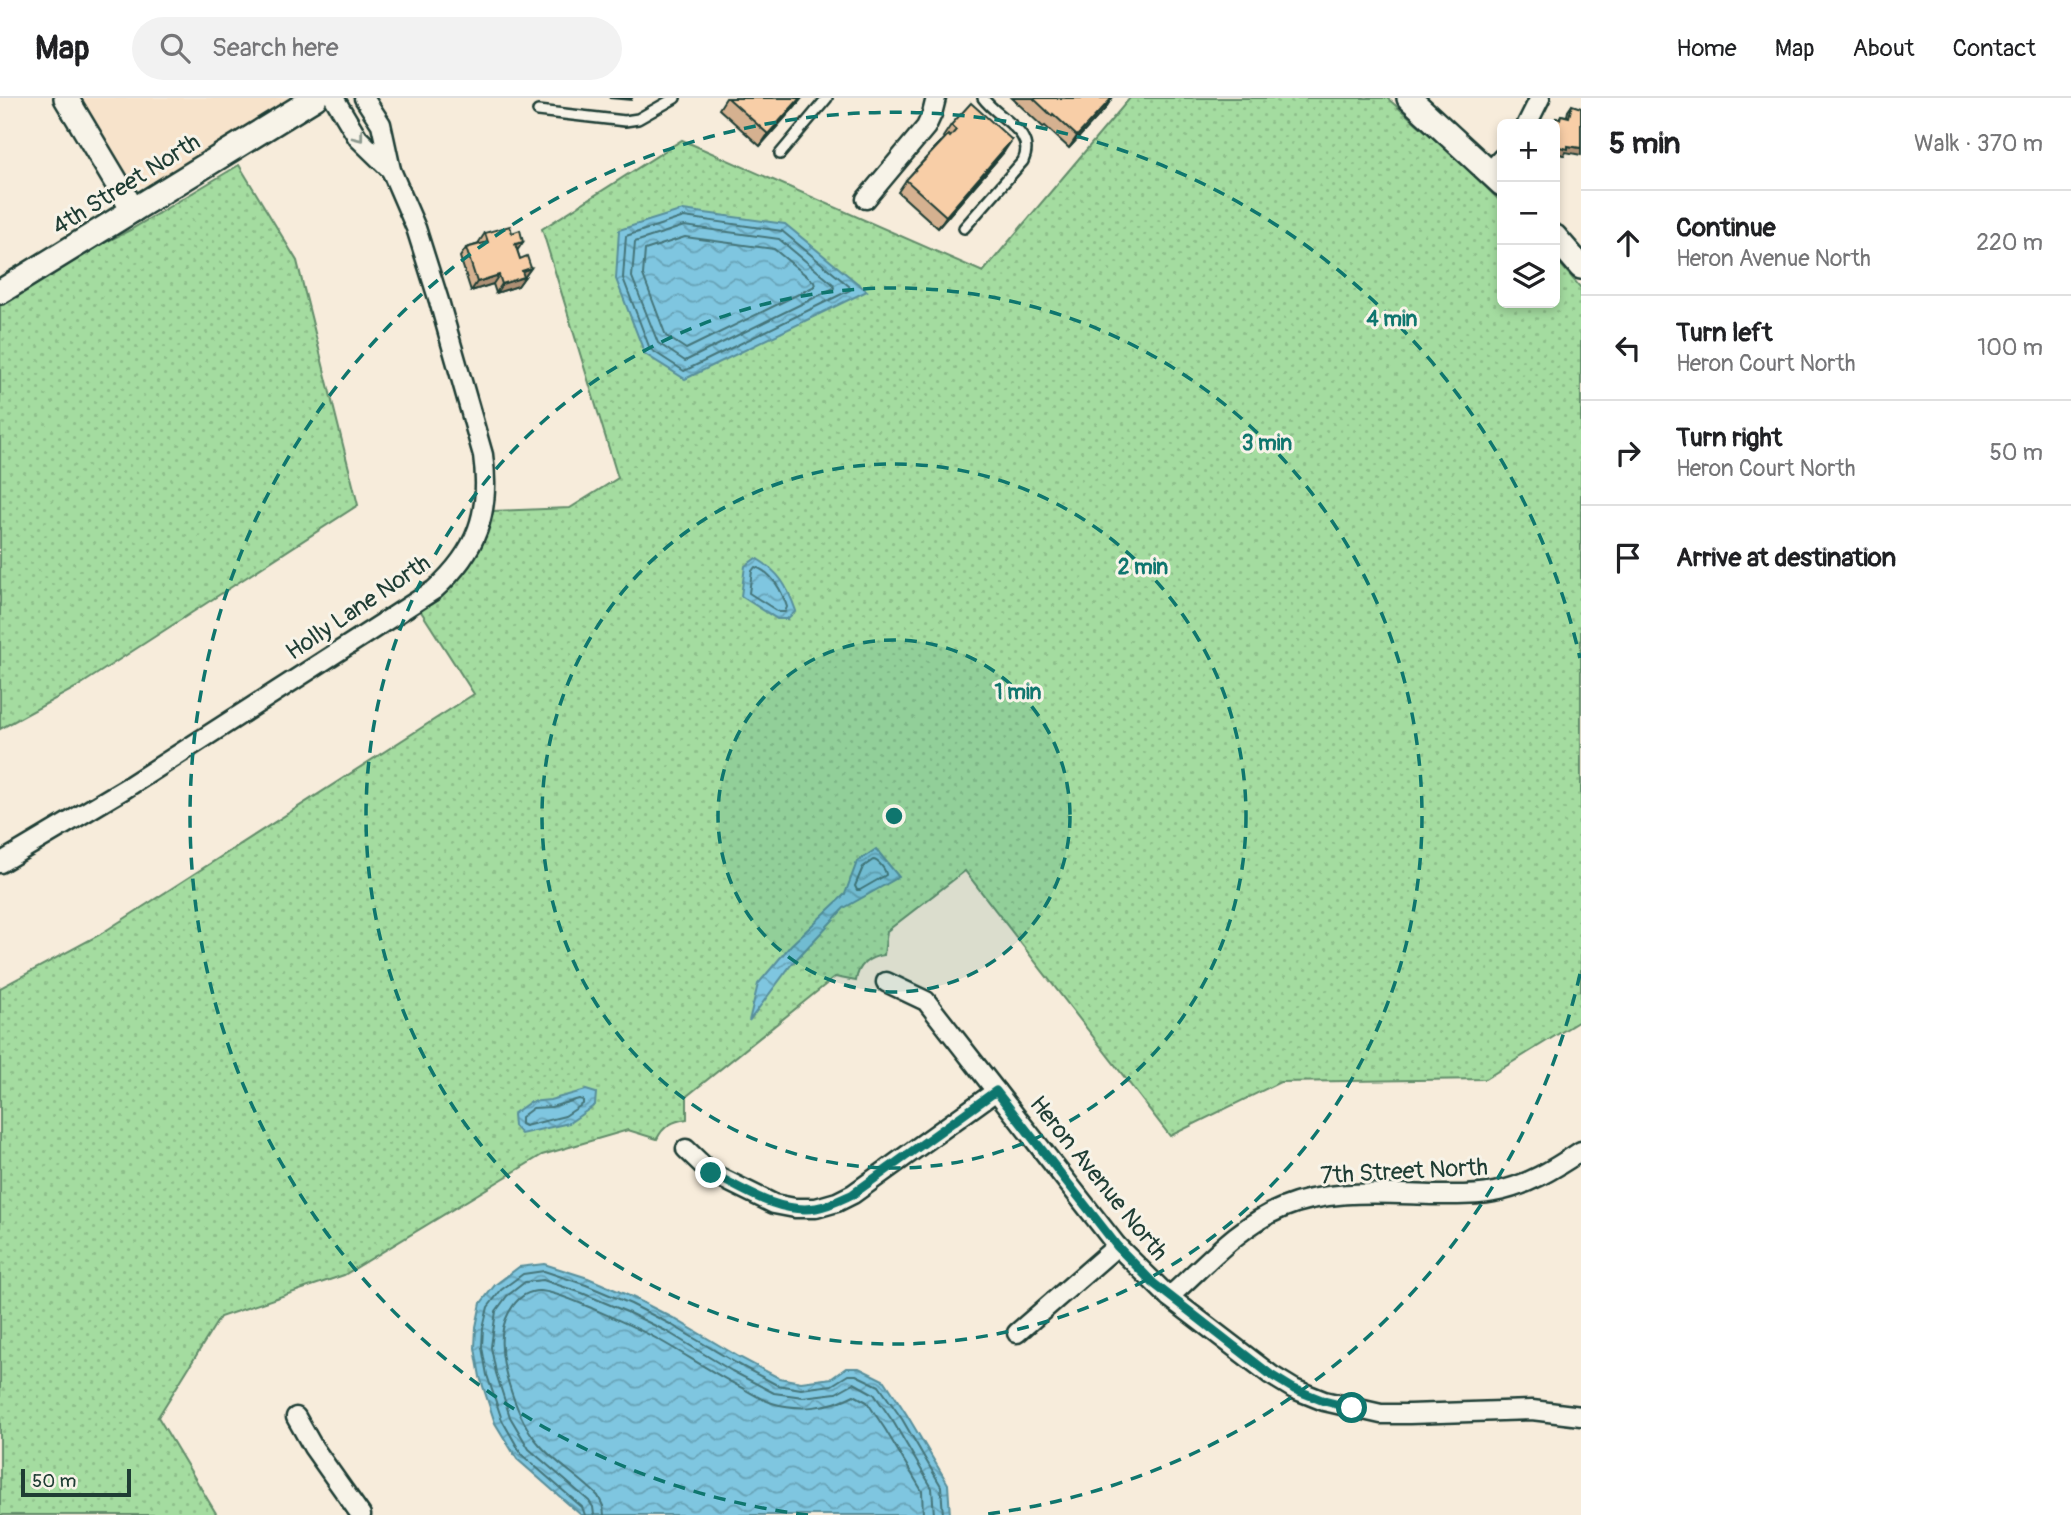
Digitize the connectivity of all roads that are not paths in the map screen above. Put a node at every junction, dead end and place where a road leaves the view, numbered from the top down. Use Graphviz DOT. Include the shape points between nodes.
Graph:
graph roads {
  1 [pos="66,98"];
  2 [pos="315,98"];
  3 [pos="334,98"];
  4 [pos="365,98"];
  5 [pos="675,98"];
  6 [pos="827,98"];
  7 [pos="936,98"];
  8 [pos="983,98"];
  9 [pos="1409,98"];
  10 [pos="1540,98"];
  11 [pos="538,111"];
  12 [pos="1530,119"];
  13 [pos="780,154"];
  14 [pos="391,170"];
  15 [pos="1497,170"];
  16 [pos="866,199"];
  17 [pos="133,210"];
  18 [pos="964,228"];
  19 [pos="1560,243"];
  20 [pos="1581,267"];
  21 [pos="0,292"];
  22 [pos="0,863"];
  23 [pos="886,982"];
  24 [pos="996,1091"];
  25 [pos="686,1149"];
  26 [pos="1581,1151"];
  27 [pos="1117,1246"];
  28 [pos="1169,1297"];
  29 [pos="1017,1332"];
  30 [pos="1581,1416"];
  31 [pos="296,1417"];
  32 [pos="361,1515"];
  1 -- 17 [label="street"];
  2 -- 17 [label="street, 4th Street North"];
  3 -- 14 [label="street, Holly Lane North, one-way" via="358,138"];
  4 -- 14 [label="street, Holly Lane North" via="381,124"];
  5 -- 11 [label="lane" via="638,119 625,121"];
  6 -- 13 [label="lane"];
  7 -- 16 [label="street" via="926,127"];
  8 -- 18 [label="lane" via="1021,134 1027,152"];
  9 -- 15 [label="street"];
  10 -- 12 [label="street"];
  14 -- 22 [label="street, Holly Lane North" via="416,228 483,455 484,504 468,551 433,590 126,788"];
  17 -- 21 [label="street, 4th Street North"];
  19 -- 20 [label="street"];
  23 -- 24 [label="street, Heron Avenue North" via="926,1001"];
  24 -- 25 [label="street" via="853,1194 816,1208 774,1204 711,1173"];
  24 -- 27 [label="street, Heron Avenue North"];
  26 -- 28 [label="street, 7th Street North" via="1540,1176 1494,1192 1467,1196 1352,1193 1282,1208 1240,1233"];
  27 -- 28 [label="street, Heron Avenue North"];
  27 -- 29 [label="street"];
  28 -- 30 [label="street, Heron Avenue North" via="1271,1375 1324,1401 1381,1414 1532,1410"];
  31 -- 32 [label="street"];
}
